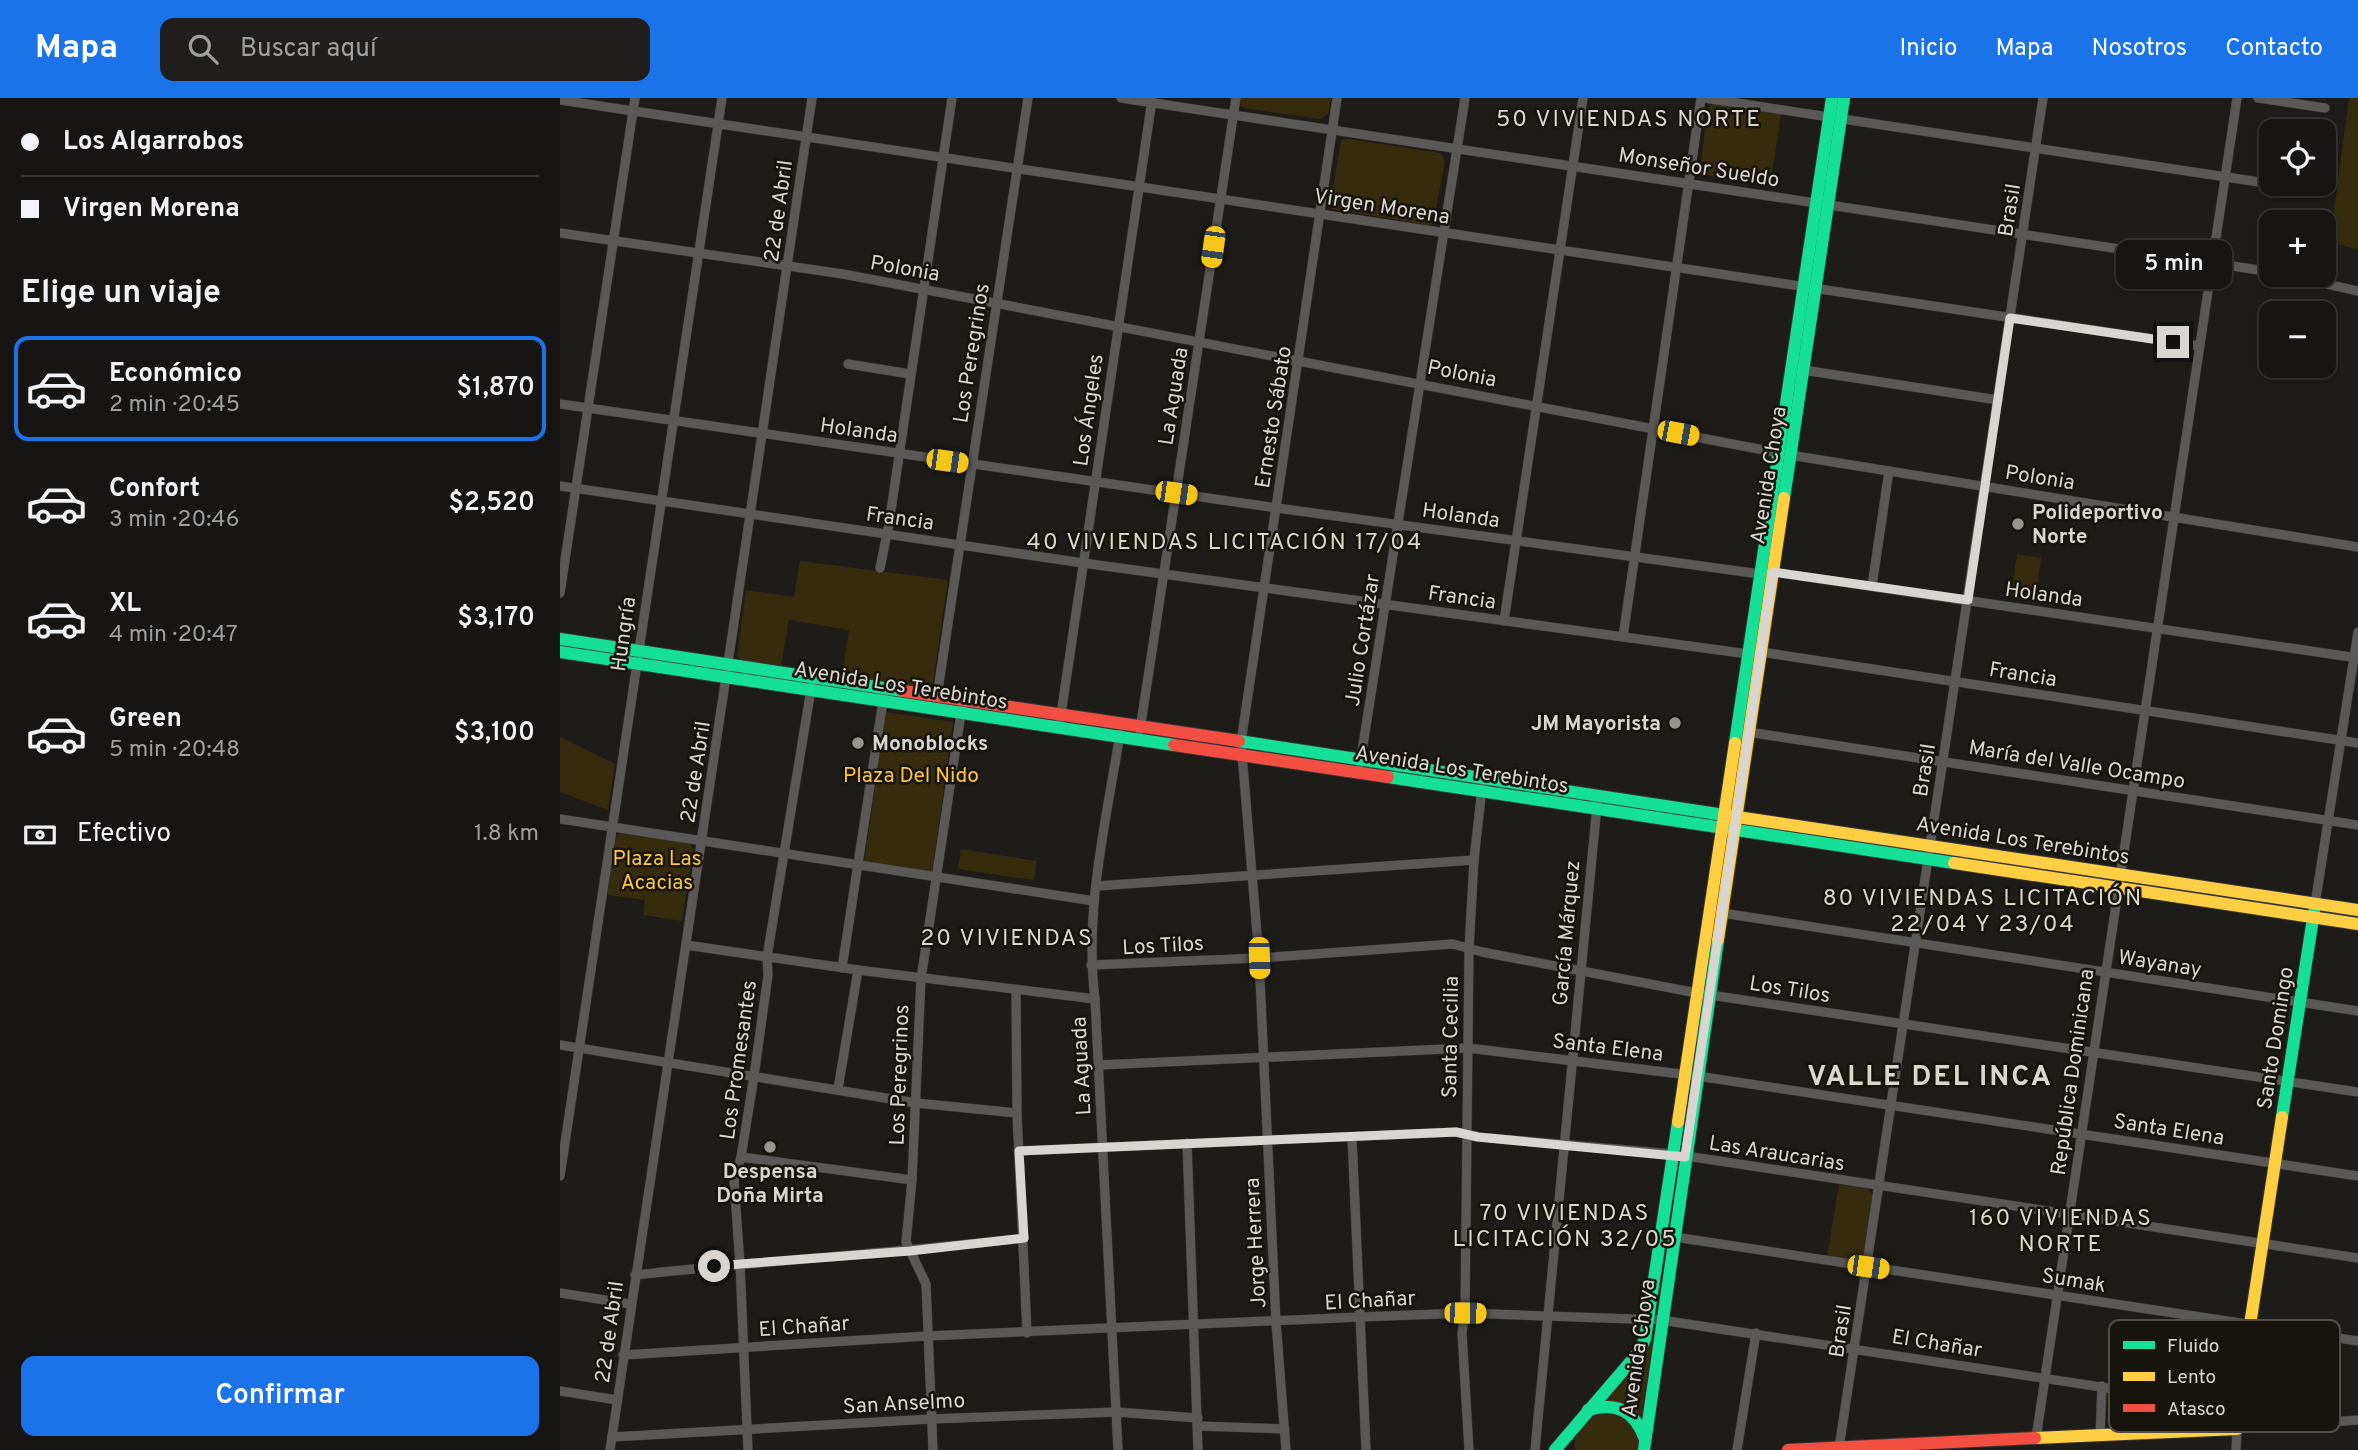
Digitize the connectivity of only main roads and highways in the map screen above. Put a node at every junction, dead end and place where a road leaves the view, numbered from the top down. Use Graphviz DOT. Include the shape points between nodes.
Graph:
graph roads {
  1 [pos="1832,98"];
  2 [pos="1844,98"];
  3 [pos="1835,118"];
  4 [pos="1809,288"];
  5 [pos="1785,453"];
  6 [pos="560,639"];
  7 [pos="560,652"];
  8 [pos="1754,653"];
  9 [pos="637,657"];
  10 [pos="884,694"];
  11 [pos="962,706"];
  12 [pos="1139,733"];
  13 [pos="1360,766"];
  14 [pos="1597,802"];
  15 [pos="1729,822"];
  16 [pos="2315,904"];
  17 [pos="2358,910"];
  18 [pos="2313,917"];
  19 [pos="2358,924"];
  20 [pos="1655,1320"];
  21 [pos="2251,1320"];
  22 [pos="1588,1410"];
  23 [pos="2178,1432"];
  24 [pos="1568,1434"];
  25 [pos="2100,1436"];
  26 [pos="1645,1445"];
  27 [pos="1929,1447"];
  28 [pos="1811,1449"];
  29 [pos="1555,1450"];
  30 [pos="1569,1450"];
  31 [pos="1788,1450"];
  32 [pos="2099,1450"];
  1 -- 3 [label="main road, Avenida Choya"];
  2 -- 3 [label="main road, Avenida Choya"];
  3 -- 4 [label="main road, Avenida Choya"];
  4 -- 5 [label="main road, Avenida Choya"];
  4 -- 5 [label="main road, Avenida Choya" via="1803,370"];
  5 -- 8 [label="main road, Avenida Choya"];
  6 -- 9 [label="main road, Avenida Los Terebintos"];
  7 -- 9 [label="main road, Avenida Los Terebintos"];
  8 -- 15 [label="main road, Avenida Choya"];
  8 -- 15 [label="main road, Avenida Choya" via="1748,732"];
  9 -- 10 [label="main road, Avenida Los Terebintos"];
  10 -- 11 [label="main road, Avenida Los Terebintos"];
  10 -- 11 [label="main road, Avenida Los Terebintos" via="937,695"];
  11 -- 12 [label="main road, Avenida Los Terebintos"];
  12 -- 13 [label="main road, Avenida Los Terebintos" via="1241,742"];
  12 -- 13 [label="main road, Avenida Los Terebintos" via="1244,756"];
  13 -- 14 [label="main road, Avenida Los Terebintos" via="1484,778"];
  13 -- 14 [label="main road, Avenida Los Terebintos" via="1482,792"];
  14 -- 15 [label="main road, Avenida Los Terebintos"];
  15 -- 16 [label="main road, Avenida Los Terebintos" via="1931,846"];
  15 -- 18 [label="main road, Avenida Los Terebintos" via="1929,859"];
  15 -- 20 [label="main road, Avenida Choya"];
  16 -- 17 [label="main road, Avenida Los Terebintos"];
  16 -- 18 [label="main road, Santo Domingo"];
  18 -- 19 [label="main road, Avenida Los Terebintos"];
  18 -- 21 [label="main road, Santo Domingo"];
  20 -- 22 [label="main road, Avenida Choya" via="1639,1352"];
  20 -- 26 [label="main road, Avenida Choya"];
  22 -- 24 [label="main road, Avenida Choya"];
  22 -- 26 [label="main road" via="1604,1405 1623,1408 1641,1426"];
  23 -- 25 [label="main road, Santo Domingo"];
  24 -- 29 [label="main road"];
  24 -- 30 [label="main road"];
  25 -- 27 [label="main road"];
  25 -- 32 [label="main road"];
  27 -- 28 [label="main road"];
  28 -- 31 [label="main road"];
}
